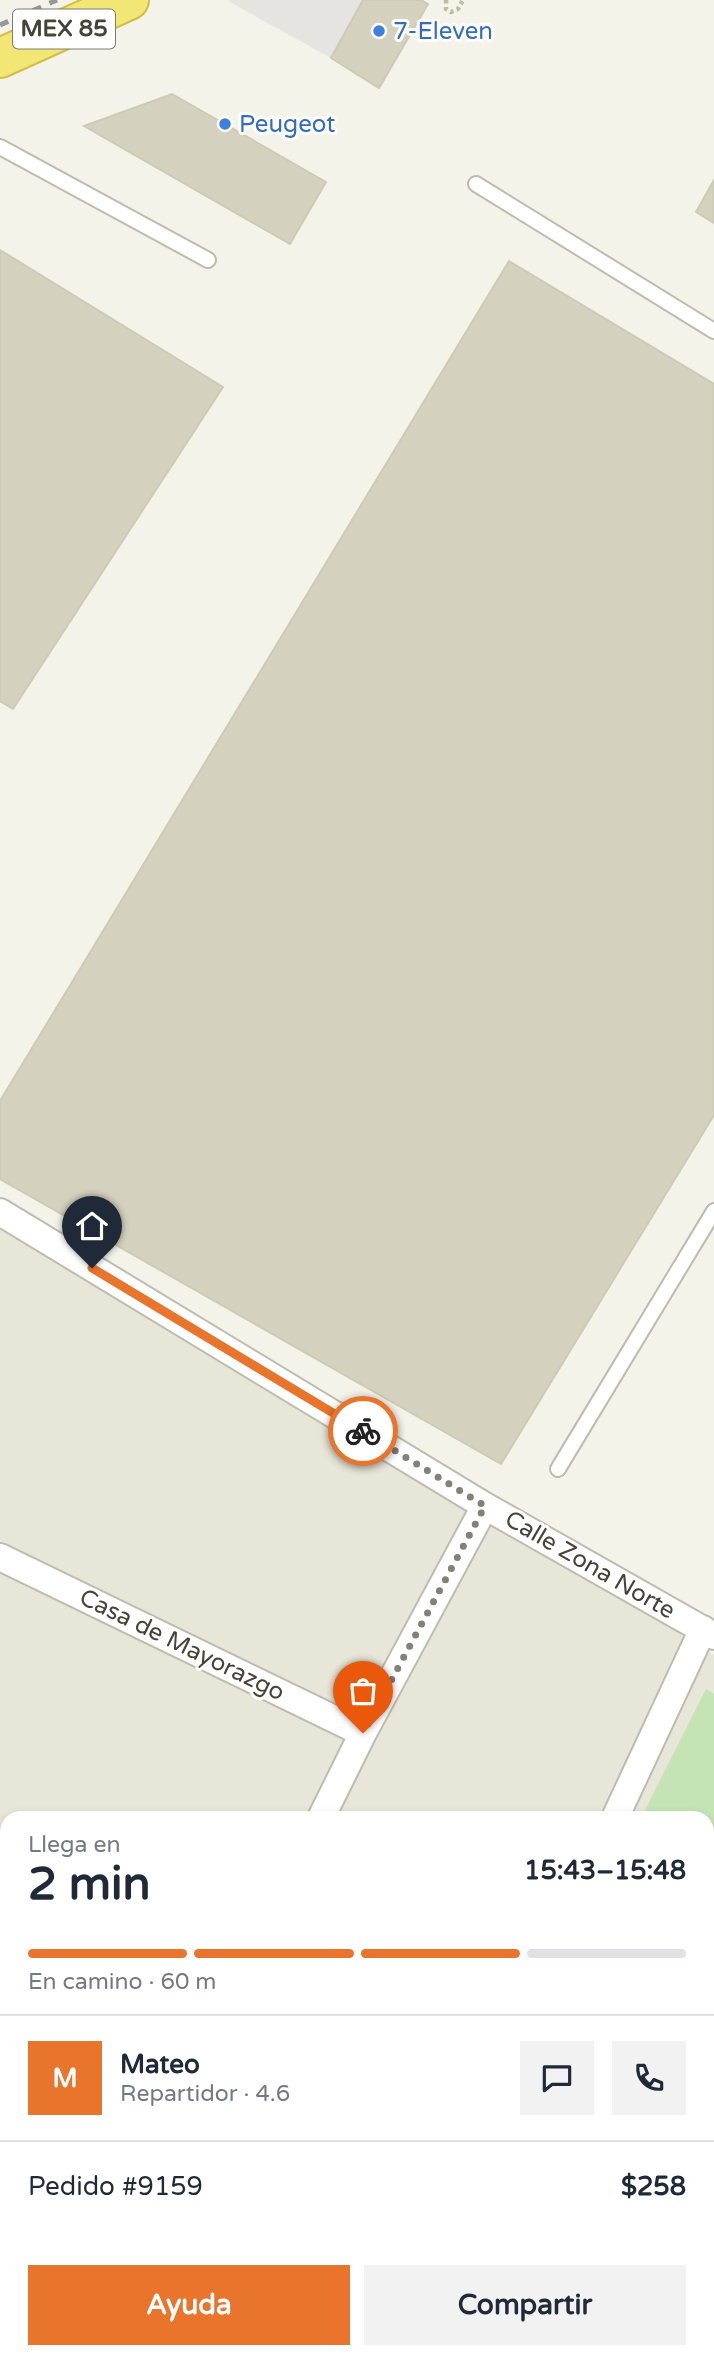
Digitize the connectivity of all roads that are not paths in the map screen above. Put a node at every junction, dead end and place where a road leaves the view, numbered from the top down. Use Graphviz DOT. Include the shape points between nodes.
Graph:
graph roads {
  1 [pos="129,0"];
  2 [pos="0,58"];
  3 [pos="0,147"];
  4 [pos="476,184"];
  5 [pos="208,260"];
  6 [pos="714,331"];
  7 [pos="714,1211"];
  8 [pos="0,1212"];
  9 [pos="558,1469"];
  10 [pos="485,1506"];
  11 [pos="0,1557"];
  12 [pos="708,1633"];
  13 [pos="363,1733"];
  14 [pos="324,1811"];
  15 [pos="619,1811"];
  1 -- 2 [label="highway, MEX 85"];
  3 -- 5 [label="lane"];
  4 -- 6 [label="lane"];
  7 -- 9 [label="lane"];
  8 -- 10 [label="street, Calle Zona Norte"];
  10 -- 12 [label="street, Calle Zona Norte"];
  10 -- 13 [label="street"];
  11 -- 13 [label="street, Casa de Mayorazgo"];
  12 -- 15 [label="street"];
  13 -- 14 [label="street"];
}
